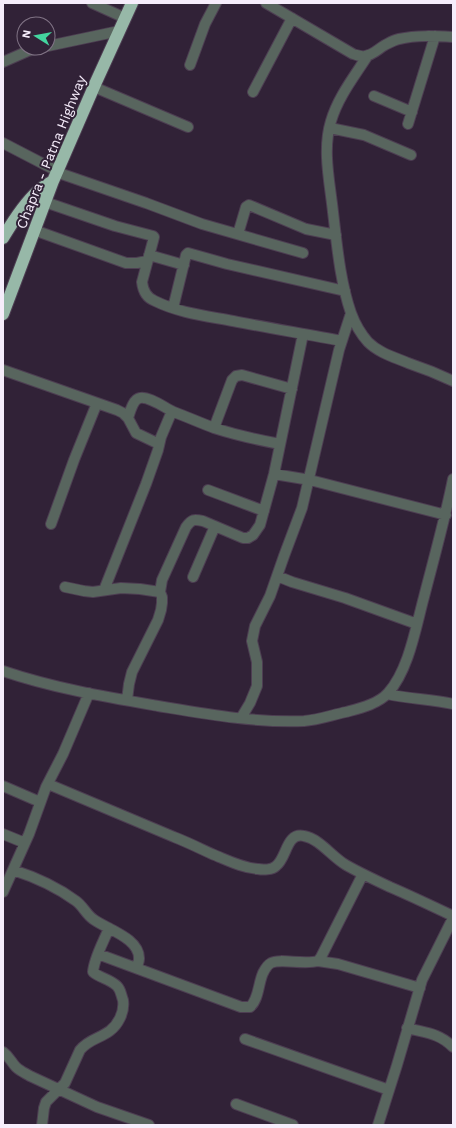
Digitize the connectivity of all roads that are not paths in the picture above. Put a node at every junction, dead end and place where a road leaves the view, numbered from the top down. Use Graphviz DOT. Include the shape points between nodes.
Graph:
graph roads {
  1 [pos="92,3"];
  2 [pos="132,3"];
  3 [pos="216,3"];
  4 [pos="266,3"];
  5 [pos="125,18"];
  6 [pos="292,18"];
  7 [pos="119,30"];
  8 [pos="435,36"];
  9 [pos="453,37"];
  10 [pos="56,44"];
  11 [pos="368,55"];
  12 [pos="17,56"];
  13 [pos="3,62"];
  14 [pos="190,65"];
  15 [pos="94,87"];
  16 [pos="253,92"];
  17 [pos="374,96"];
  18 [pos="412,112"];
  19 [pos="408,124"];
  20 [pos="188,127"];
  21 [pos="330,128"];
  22 [pos="3,143"];
  23 [pos="411,155"];
  24 [pos="55,174"];
  25 [pos="45,202"];
  26 [pos="34,230"];
  27 [pos="238,234"];
  28 [pos="336,234"];
  29 [pos="3,238"];
  30 [pos="303,253"];
  31 [pos="148,258"];
  32 [pos="184,265"];
  33 [pos="346,291"];
  34 [pos="173,308"];
  35 [pos="351,313"];
  36 [pos="3,314"];
  37 [pos="303,334"];
  38 [pos="342,341"];
  39 [pos="3,370"];
  40 [pos="453,381"];
  41 [pos="292,389"];
  42 [pos="97,403"];
  43 [pos="172,411"];
  44 [pos="128,418"];
  45 [pos="214,428"];
  46 [pos="159,444"];
  47 [pos="280,444"];
  48 [pos="274,474"];
  49 [pos="453,479"];
  50 [pos="310,480"];
  51 [pos="208,490"];
  52 [pos="451,503"];
  53 [pos="264,511"];
  54 [pos="446,515"];
  55 [pos="51,524"];
  56 [pos="215,526"];
  57 [pos="193,576"];
  58 [pos="277,576"];
  59 [pos="65,586"];
  60 [pos="104,590"];
  61 [pos="160,592"];
  62 [pos="417,624"];
  63 [pos="3,671"];
  64 [pos="88,693"];
  65 [pos="387,694"];
  66 [pos="127,700"];
  67 [pos="453,704"];
  68 [pos="241,718"];
  69 [pos="48,784"];
  70 [pos="3,786"];
  71 [pos="40,802"];
  72 [pos="3,834"];
  73 [pos="24,843"];
  74 [pos="13,870"];
  75 [pos="363,874"];
  76 [pos="4,889"];
  77 [pos="453,917"];
  78 [pos="110,928"];
  79 [pos="98,954"];
  80 [pos="318,961"];
  81 [pos="137,968"];
  82 [pos="420,988"];
  83 [pos="408,1028"];
  84 [pos="245,1039"];
  85 [pos="453,1048"];
  86 [pos="3,1052"];
  87 [pos="59,1089"];
  88 [pos="389,1090"];
  89 [pos="236,1104"];
  90 [pos="42,1125"];
  91 [pos="149,1125"];
  92 [pos="293,1125"];
  93 [pos="378,1125"];
  1 -- 5 [label="street"];
  2 -- 5 [label="highway, Chapra - Patna Highway"];
  3 -- 14 [label="street"];
  4 -- 6 [label="street"];
  5 -- 7 [label="highway, Chapra - Patna Highway"];
  6 -- 11 [label="street" via="353,54"];
  6 -- 16 [label="street"];
  7 -- 10 [label="street"];
  7 -- 15 [label="highway, Chapra - Patna Highway"];
  8 -- 9 [label="street"];
  8 -- 11 [label="street" via="398,39"];
  8 -- 18 [label="street"];
  11 -- 21 [label="street" via="340,98"];
  12 -- 13 [label="street"];
  15 -- 20 [label="street"];
  15 -- 24 [label="highway, Chapra - Patna Highway"];
  17 -- 18 [label="street"];
  18 -- 19 [label="street"];
  21 -- 23 [label="street" via="368,137"];
  21 -- 28 [label="street" via="327,144 328,168"];
  22 -- 24 [label="street"];
  24 -- 25 [label="highway, Chapra - Patna Highway"];
  24 -- 27 [label="street"];
  24 -- 29 [label="highway" via="30,198"];
  25 -- 26 [label="highway, Chapra - Patna Highway"];
  25 -- 31 [label="street" via="115,226 152,235 154,239"];
  26 -- 31 [label="street" via="126,263 136,263"];
  26 -- 36 [label="highway, Chapra - Patna Highway"];
  27 -- 28 [label="street" via="249,204 306,229"];
  27 -- 30 [label="street"];
  28 -- 33 [label="street"];
  31 -- 32 [label="street"];
  31 -- 34 [label="street" via="142,287 149,297"];
  32 -- 33 [label="street" via="186,254 189,253"];
  32 -- 34 [label="street"];
  33 -- 35 [label="street"];
  34 -- 37 [label="street"];
  35 -- 38 [label="street"];
  35 -- 40 [label="street" via="359,331 378,350"];
  37 -- 38 [label="street"];
  37 -- 41 [label="street"];
  38 -- 50 [label="street"];
  39 -- 42 [label="street"];
  41 -- 45 [label="street" via="242,375 236,376 232,380"];
  41 -- 47 [label="street"];
  42 -- 44 [label="street" via="117,410"];
  42 -- 55 [label="street"];
  43 -- 44 [label="street" via="143,397 135,400"];
  43 -- 45 [label="street"];
  43 -- 46 [label="street"];
  44 -- 46 [label="street" via="136,433"];
  45 -- 47 [label="street"];
  46 -- 60 [label="street"];
  47 -- 48 [label="street"];
  48 -- 50 [label="street"];
  48 -- 53 [label="street"];
  49 -- 52 [label="street"];
  50 -- 54 [label="street"];
  50 -- 58 [label="street"];
  51 -- 53 [label="street"];
  52 -- 54 [label="street"];
  53 -- 56 [label="street" via="254,536 248,538"];
  54 -- 62 [label="street"];
  56 -- 57 [label="street"];
  56 -- 61 [label="street" via="196,520 191,521 186,527 162,580"];
  58 -- 62 [label="street"];
  58 -- 68 [label="street" via="252,635 258,662 257,686"];
  59 -- 60 [label="street" via="93,592"];
  60 -- 61 [label="street" via="121,588"];
  61 -- 66 [label="street" via="162,603 159,615 132,672"];
  62 -- 65 [label="street" via="402,670"];
  63 -- 64 [label="street"];
  64 -- 66 [label="street"];
  64 -- 69 [label="street"];
  65 -- 67 [label="street"];
  65 -- 68 [label="street" via="367,706 320,719 292,721"];
  66 -- 68 [label="street"];
  69 -- 71 [label="street"];
  69 -- 75 [label="street" via="242,866 260,870 275,867 289,842 299,835 319,843 335,858"];
  70 -- 71 [label="street"];
  71 -- 73 [label="street"];
  72 -- 73 [label="street"];
  73 -- 74 [label="street"];
  74 -- 76 [label="street"];
  74 -- 78 [label="street" via="61,891 80,904 93,919"];
  75 -- 77 [label="street"];
  75 -- 80 [label="street"];
  77 -- 82 [label="street" via="426,970"];
  78 -- 79 [label="street"];
  78 -- 81 [label="street" via="129,939 135,947 139,959"];
  79 -- 81 [label="street"];
  79 -- 87 [label="street" via="93,972 118,987 124,1005 123,1011 111,1031 84,1046"];
  80 -- 81 [label="street" via="270,963 263,972 252,1005 246,1008"];
  80 -- 82 [label="street" via="338,964"];
  82 -- 83 [label="street"];
  83 -- 85 [label="street" via="439,1036"];
  83 -- 88 [label="street"];
  84 -- 88 [label="street"];
  86 -- 87 [label="street" via="20,1070"];
  87 -- 90 [label="street" via="46,1102"];
  87 -- 91 [label="street" via="97,1107"];
  88 -- 93 [label="street"];
  89 -- 92 [label="street"];
}
